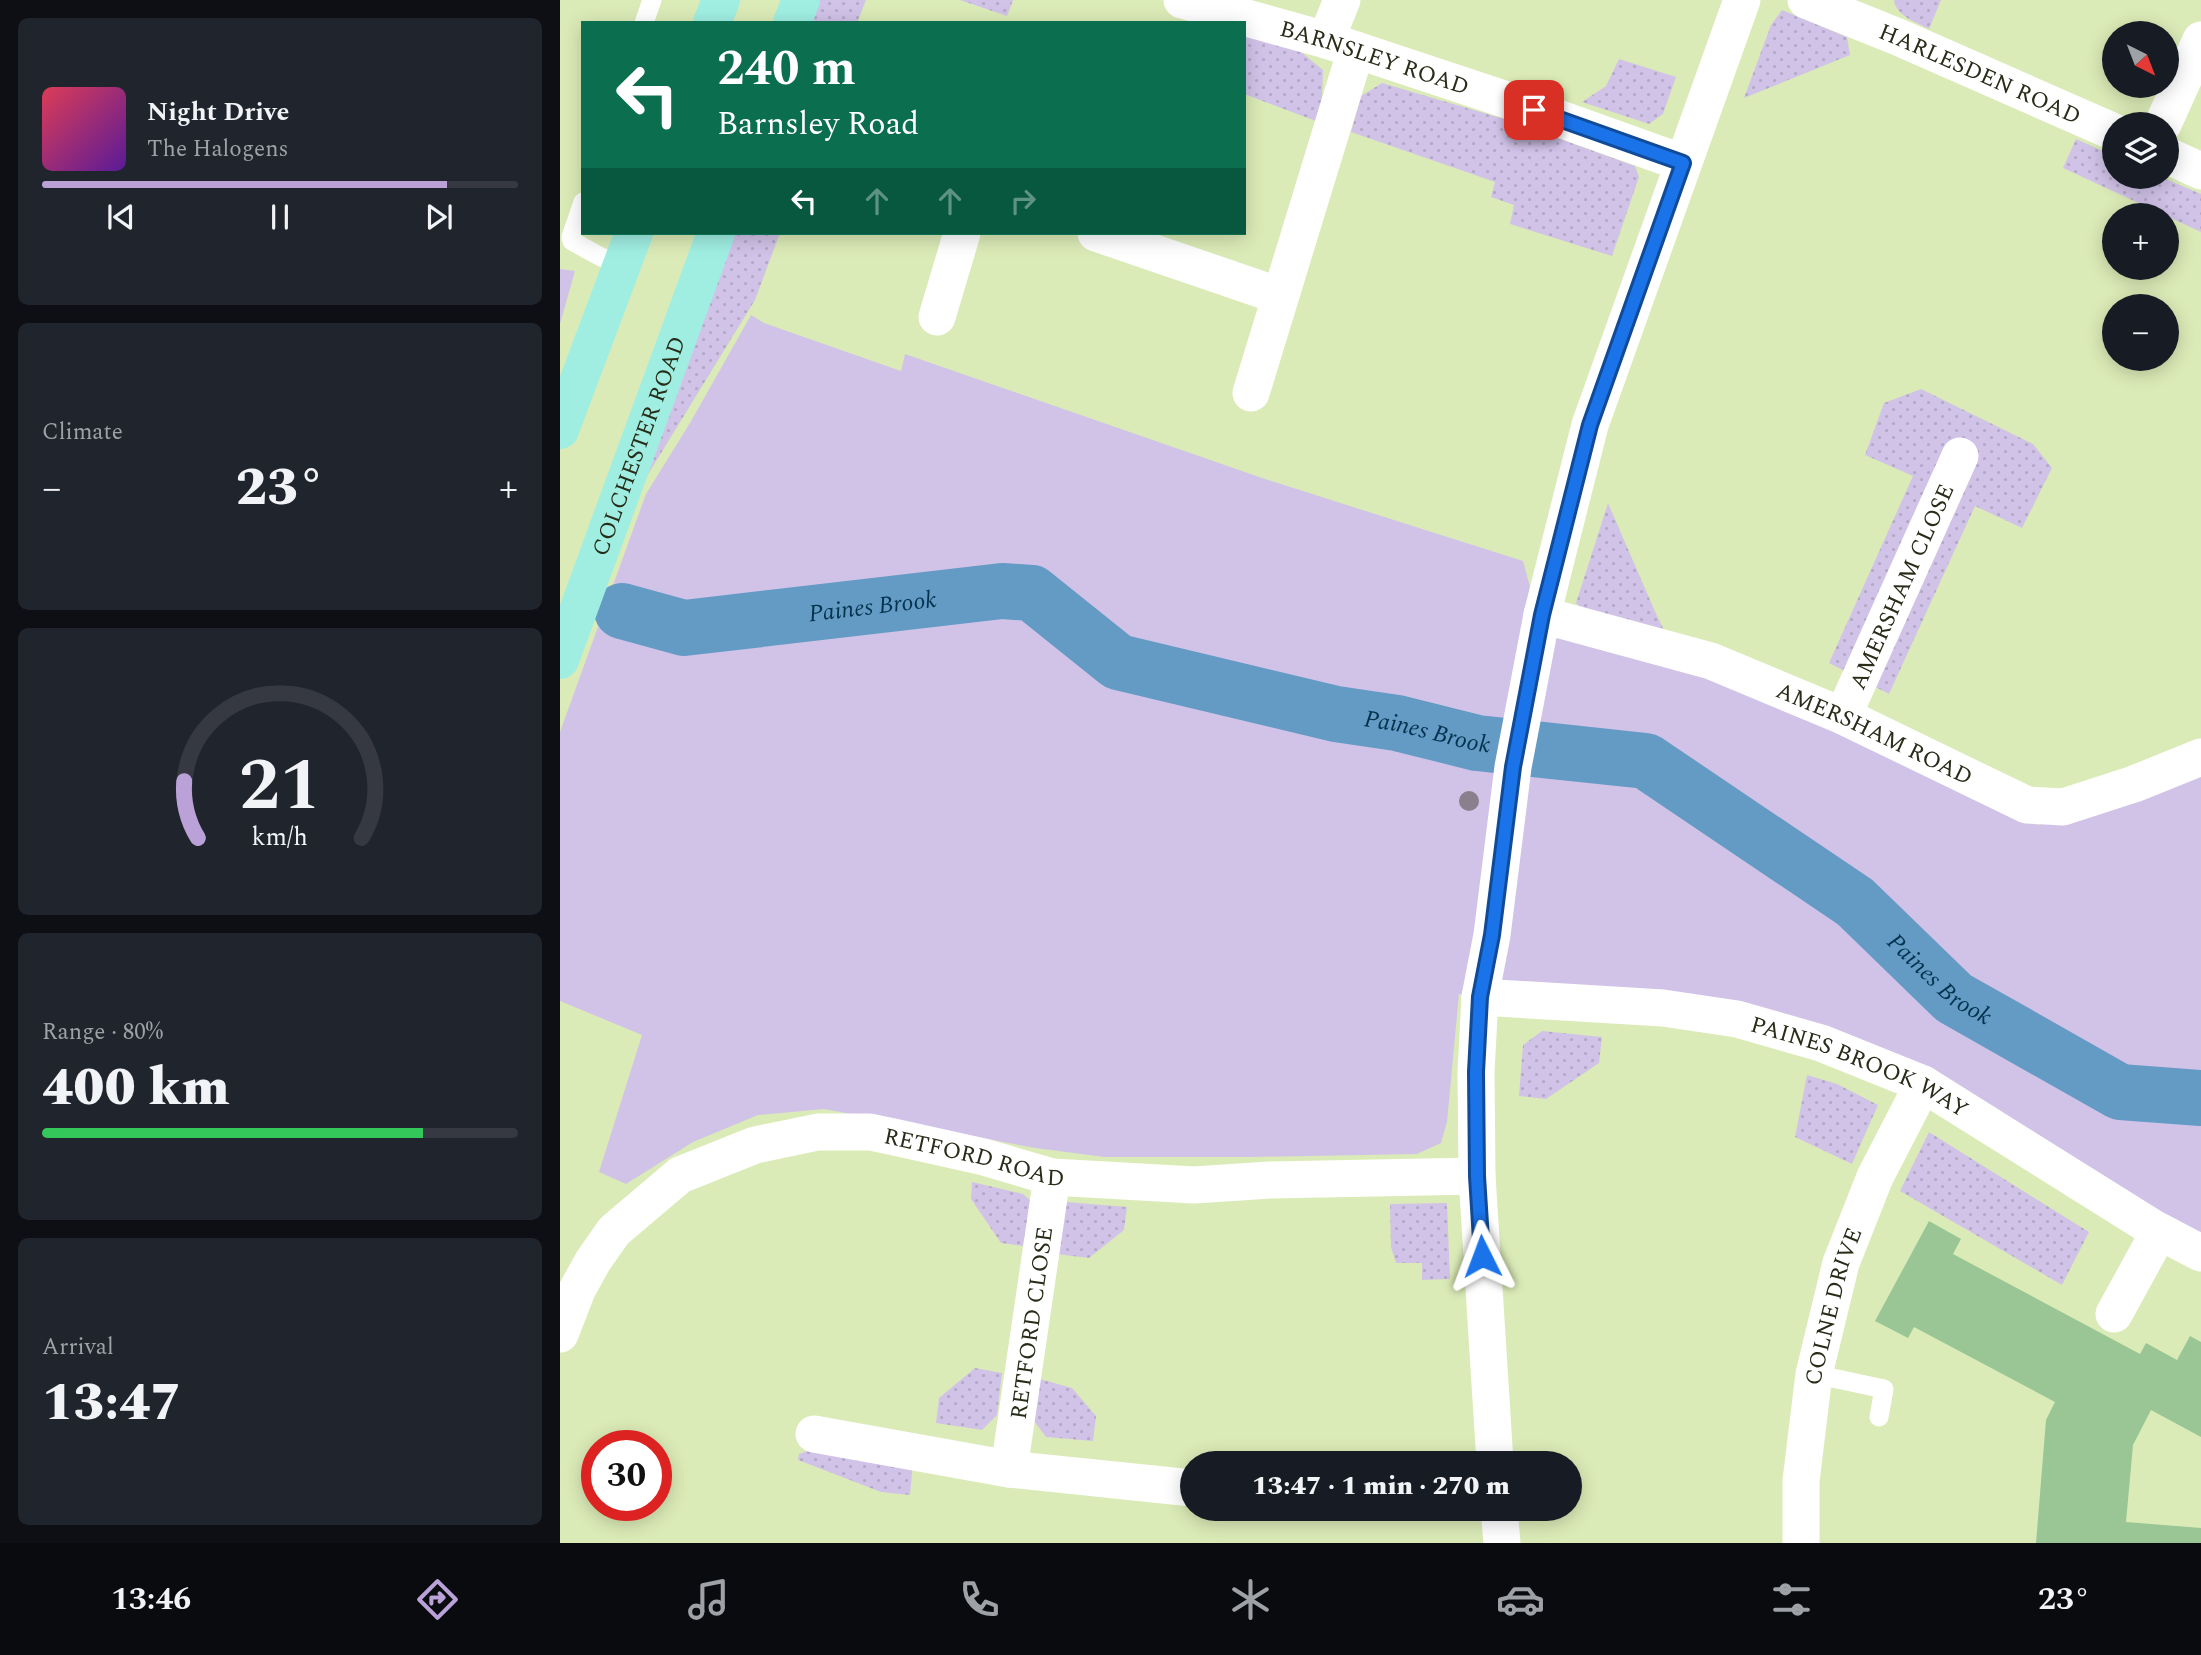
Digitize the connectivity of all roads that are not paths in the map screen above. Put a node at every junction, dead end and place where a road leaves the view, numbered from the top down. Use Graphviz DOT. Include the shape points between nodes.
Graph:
graph roads {
  1 [pos="652,0"];
  2 [pos="721,0"];
  3 [pos="801,0"];
  4 [pos="1182,0"];
  5 [pos="1342,0"];
  6 [pos="1742,0"];
  7 [pos="1806,0"];
  8 [pos="1865,11"];
  9 [pos="645,21"];
  10 [pos="713,21"];
  11 [pos="793,21"];
  12 [pos="2201,40"];
  13 [pos="1341,45"];
  14 [pos="2169,112"];
  15 [pos="2102,127"];
  16 [pos="2179,161"];
  17 [pos="1683,163"];
  18 [pos="2201,172"];
  19 [pos="581,207"];
  20 [pos="715,235"];
  21 [pos="961,235"];
  22 [pos="1102,235"];
  23 [pos="628,248"];
  24 [pos="1280,296"];
  25 [pos="937,317"];
  26 [pos="1251,393"];
  27 [pos="560,430"];
  28 [pos="1960,456"];
  29 [pos="1542,615"];
  30 [pos="560,660"];
  31 [pos="1843,716"];
  32 [pos="2201,757"];
  33 [pos="1480,997"];
  34 [pos="1923,1084"];
  35 [pos="1477,1176"];
  36 [pos="1052,1178"];
  37 [pos="2159,1232"];
  38 [pos="2201,1252"];
  39 [pos="2113,1314"];
  40 [pos="560,1334"];
  41 [pos="1814,1374"];
  42 [pos="1879,1418"];
  43 [pos="814,1434"];
  44 [pos="1493,1451"];
  45 [pos="1009,1469"];
  46 [pos="1180,1487"];
  47 [pos="1500,1521"];
  48 [pos="1502,1543"];
  49 [pos="1801,1543"];
  1 -- 9 [label="lane"];
  2 -- 10 [label="highway"];
  3 -- 11 [label="highway"];
  4 -- 13 [label="street, BARNSLEY ROAD"];
  5 -- 13 [label="street"];
  6 -- 17 [label="street"];
  7 -- 8 [label="street, HARLESDEN ROAD"];
  8 -- 15 [label="street, HARLESDEN ROAD" via="1911,42"];
  12 -- 14 [label="street"];
  13 -- 17 [label="street, BARNSLEY ROAD"];
  13 -- 24 [label="street"];
  16 -- 18 [label="street"];
  17 -- 29 [label="street" via="1590,425"];
  19 -- 23 [label="lane" via="572,242 601,257"];
  20 -- 30 [label="highway, COLCHESTER ROAD"];
  21 -- 25 [label="street"];
  22 -- 24 [label="street"];
  23 -- 27 [label="highway"];
  24 -- 26 [label="street"];
  28 -- 31 [label="street, AMERSHAM CLOSE"];
  29 -- 31 [label="street, AMERSHAM ROAD" via="1711,661"];
  29 -- 33 [label="street" via="1513,767"];
  31 -- 32 [label="street, AMERSHAM ROAD" via="2027,806 2063,807"];
  33 -- 34 [label="street, PAINES BROOK WAY" via="1663,1008 1737,1019 1821,1043"];
  33 -- 35 [label="street"];
  34 -- 37 [label="street, PAINES BROOK WAY"];
  34 -- 41 [label="street, COLNE DRIVE" via="1875,1177 1841,1263"];
  35 -- 36 [label="street, RETFORD ROAD" via="1194,1185"];
  35 -- 44 [label="street"];
  36 -- 40 [label="street, RETFORD ROAD" via="984,1157 870,1132 818,1132 755,1145 680,1175 614,1231 577,1290"];
  36 -- 45 [label="street, RETFORD CLOSE"];
  37 -- 38 [label="street, PAINES BROOK WAY"];
  37 -- 39 [label="street"];
  41 -- 42 [label="lane" via="1884,1389"];
  41 -- 49 [label="street, COLNE DRIVE" via="1801,1481"];
  43 -- 45 [label="street"];
  45 -- 46 [label="street"];
  47 -- 48 [label="street"];
}
